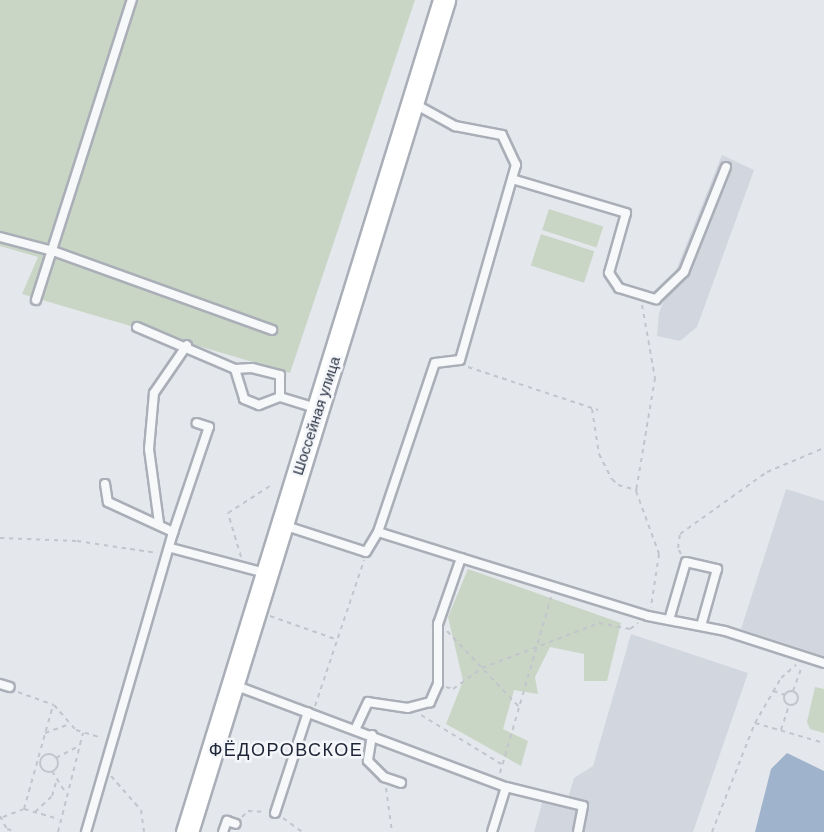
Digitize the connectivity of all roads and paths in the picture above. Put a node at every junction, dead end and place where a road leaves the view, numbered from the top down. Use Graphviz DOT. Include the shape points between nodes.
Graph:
graph roads {
  1 [pos="132,0"];
  2 [pos="444,0"];
  3 [pos="413,103"];
  4 [pos="726,167"];
  5 [pos="512,179"];
  6 [pos="0,237"];
  7 [pos="53,251"];
  8 [pos="640,294"];
  9 [pos="36,300"];
  10 [pos="136,327"];
  11 [pos="272,330"];
  12 [pos="187,345"];
  13 [pos="460,360"];
  14 [pos="234,369"];
  15 [pos="280,397"];
  16 [pos="592,408"];
  17 [pos="319,409"];
  18 [pos="598,410"];
  19 [pos="197,423"];
  20 [pos="824,448"];
  21 [pos="105,484"];
  22 [pos="273,484"];
  23 [pos="636,489"];
  24 [pos="159,523"];
  25 [pos="282,524"];
  26 [pos="173,532"];
  27 [pos="378,532"];
  28 [pos="0,538"];
  29 [pos="170,551"];
  30 [pos="366,552"];
  31 [pos="461,558"];
  32 [pos="686,562"];
  33 [pos="245,567"];
  34 [pos="267,574"];
  35 [pos="554,587"];
  36 [pos="256,611"];
  37 [pos="649,616"];
  38 [pos="669,620"];
  39 [pos="438,624"];
  40 [pos="701,626"];
  41 [pos="336,640"];
  42 [pos="537,647"];
  43 [pos="806,657"];
  44 [pos="824,663"];
  45 [pos="482,668"];
  46 [pos="0,684"];
  47 [pos="438,684"];
  48 [pos="233,685"];
  49 [pos="10,687"];
  50 [pos="772,691"];
  51 [pos="793,691"];
  52 [pos="785,695"];
  53 [pos="54,705"];
  54 [pos="789,705"];
  55 [pos="519,707"];
  56 [pos="408,708"];
  57 [pos="310,713"];
  58 [pos="755,723"];
  59 [pos="70,724"];
  60 [pos="356,728"];
  61 [pos="781,730"];
  62 [pos="83,732"];
  63 [pos="45,733"];
  64 [pos="372,735"];
  65 [pos="114,741"];
  66 [pos="824,743"];
  67 [pos="80,745"];
  68 [pos="56,758"];
  69 [pos="39,759"];
  70 [pos="502,765"];
  71 [pos="105,770"];
  72 [pos="52,771"];
  73 [pos="384,777"];
  74 [pos="57,779"];
  75 [pos="401,783"];
  76 [pos="496,785"];
  77 [pos="506,787"];
  78 [pos="66,793"];
  79 [pos="24,809"];
  80 [pos="34,812"];
  81 [pos="275,813"];
  82 [pos="1,816"];
  83 [pos="59,819"];
  84 [pos="236,824"];
  85 [pos="16,832"];
  86 [pos="58,832"];
  87 [pos="86,832"];
  88 [pos="144,832"];
  89 [pos="187,832"];
  90 [pos="223,832"];
  91 [pos="392,832"];
  92 [pos="492,832"];
  93 [pos="578,832"];
  94 [pos="712,832"];
  1 -- 7 [label="lane"];
  2 -- 3 [label="main road, Шоссейная улица"];
  3 -- 5 [label="lane" via="455,126 502,135 516,165"];
  3 -- 17 [label="main road, Шоссейная улица"];
  4 -- 8 [label="lane" via="684,272 656,299"];
  5 -- 8 [label="lane" via="626,213 609,273 619,288"];
  5 -- 13 [label="lane"];
  6 -- 7 [label="lane"];
  7 -- 9 [label="lane"];
  7 -- 11 [label="lane"];
  8 -- 23 [label="path" via="655,378"];
  10 -- 12 [label="lane"];
  12 -- 14 [label="lane"];
  12 -- 24 [label="lane" via="159,382 152,400 149,448"];
  13 -- 16 [label="path" via="470,368"];
  13 -- 27 [label="lane" via="435,363"];
  14 -- 15 [label="lane" via="252,368 280,375"];
  14 -- 15 [label="lane" via="244,399 259,405"];
  15 -- 17 [label="lane"];
  16 -- 18 [label="path"];
  16 -- 23 [label="path" via="599,454 612,479 618,485"];
  17 -- 25 [label="main road, Шоссейная улица"];
  19 -- 26 [label="lane" via="209,427"];
  20 -- 32 [label="path" via="767,472 680,534 678,548"];
  21 -- 24 [label="lane" via="108,502"];
  22 -- 33 [label="path" via="228,513"];
  23 -- 37 [label="path" via="659,554"];
  24 -- 26 [label="lane"];
  25 -- 30 [label="lane"];
  25 -- 34 [label="main road, Шоссейная улица"];
  26 -- 29 [label="lane"];
  27 -- 30 [label="lane"];
  27 -- 31 [label="lane"];
  28 -- 29 [label="path"];
  29 -- 33 [label="lane"];
  29 -- 65 [label="lane"];
  30 -- 41 [label="path"];
  31 -- 35 [label="lane"];
  31 -- 39 [label="lane"];
  32 -- 38 [label="lane"];
  32 -- 40 [label="lane" via="717,569"];
  33 -- 34 [label="lane"];
  34 -- 36 [label="main road, Шоссейная улица"];
  35 -- 37 [label="lane"];
  35 -- 42 [label="path"];
  36 -- 41 [label="path"];
  36 -- 48 [label="main road, Шоссейная улица"];
  37 -- 38 [label="lane"];
  37 -- 42 [label="path" via="630,629 599,623"];
  38 -- 40 [label="lane"];
  39 -- 45 [label="path"];
  39 -- 47 [label="lane"];
  40 -- 43 [label="lane"];
  41 -- 57 [label="path"];
  42 -- 45 [label="path"];
  42 -- 55 [label="path"];
  43 -- 44 [label="lane"];
  43 -- 50 [label="path"];
  43 -- 51 [label="path"];
  45 -- 47 [label="path" via="453,689"];
  45 -- 55 [label="path"];
  46 -- 49 [label="lane"];
  47 -- 56 [label="lane" via="430,702"];
  48 -- 57 [label="lane"];
  48 -- 89 [label="main road, Шоссейная улица"];
  49 -- 53 [label="path"];
  50 -- 52 [label="path"];
  50 -- 58 [label="path"];
  51 -- 52 [label="path"];
  51 -- 54 [label="path" via="798,698"];
  52 -- 54 [label="path"];
  53 -- 59 [label="path"];
  53 -- 63 [label="path"];
  54 -- 61 [label="path"];
  55 -- 70 [label="path"];
  56 -- 60 [label="lane" via="368,702"];
  56 -- 70 [label="path"];
  57 -- 60 [label="lane"];
  57 -- 81 [label="lane"];
  58 -- 61 [label="path"];
  58 -- 94 [label="path"];
  59 -- 62 [label="path"];
  59 -- 63 [label="path"];
  60 -- 64 [label="lane"];
  61 -- 66 [label="path"];
  62 -- 65 [label="path"];
  62 -- 67 [label="path"];
  63 -- 69 [label="path"];
  64 -- 73 [label="lane" via="368,761"];
  64 -- 76 [label="lane"];
  65 -- 71 [label="lane"];
  67 -- 68 [label="path"];
  67 -- 78 [label="path"];
  68 -- 69 [label="path" via="47,754"];
  68 -- 72 [label="path"];
  69 -- 72 [label="path" via="42,770"];
  69 -- 79 [label="path"];
  70 -- 76 [label="path"];
  71 -- 87 [label="lane"];
  71 -- 88 [label="path" via="141,810"];
  72 -- 74 [label="path"];
  73 -- 75 [label="lane"];
  73 -- 91 [label="path"];
  74 -- 78 [label="path"];
  74 -- 80 [label="path" via="52,796"];
  76 -- 77 [label="lane"];
  77 -- 92 [label="lane"];
  77 -- 93 [label="lane" via="583,806"];
  78 -- 83 [label="path"];
  79 -- 80 [label="path"];
  79 -- 82 [label="path"];
  80 -- 83 [label="path"];
  82 -- 85 [label="path" via="7,829"];
  83 -- 86 [label="path"];
  84 -- 90 [label="lane" via="227,821"];
}
